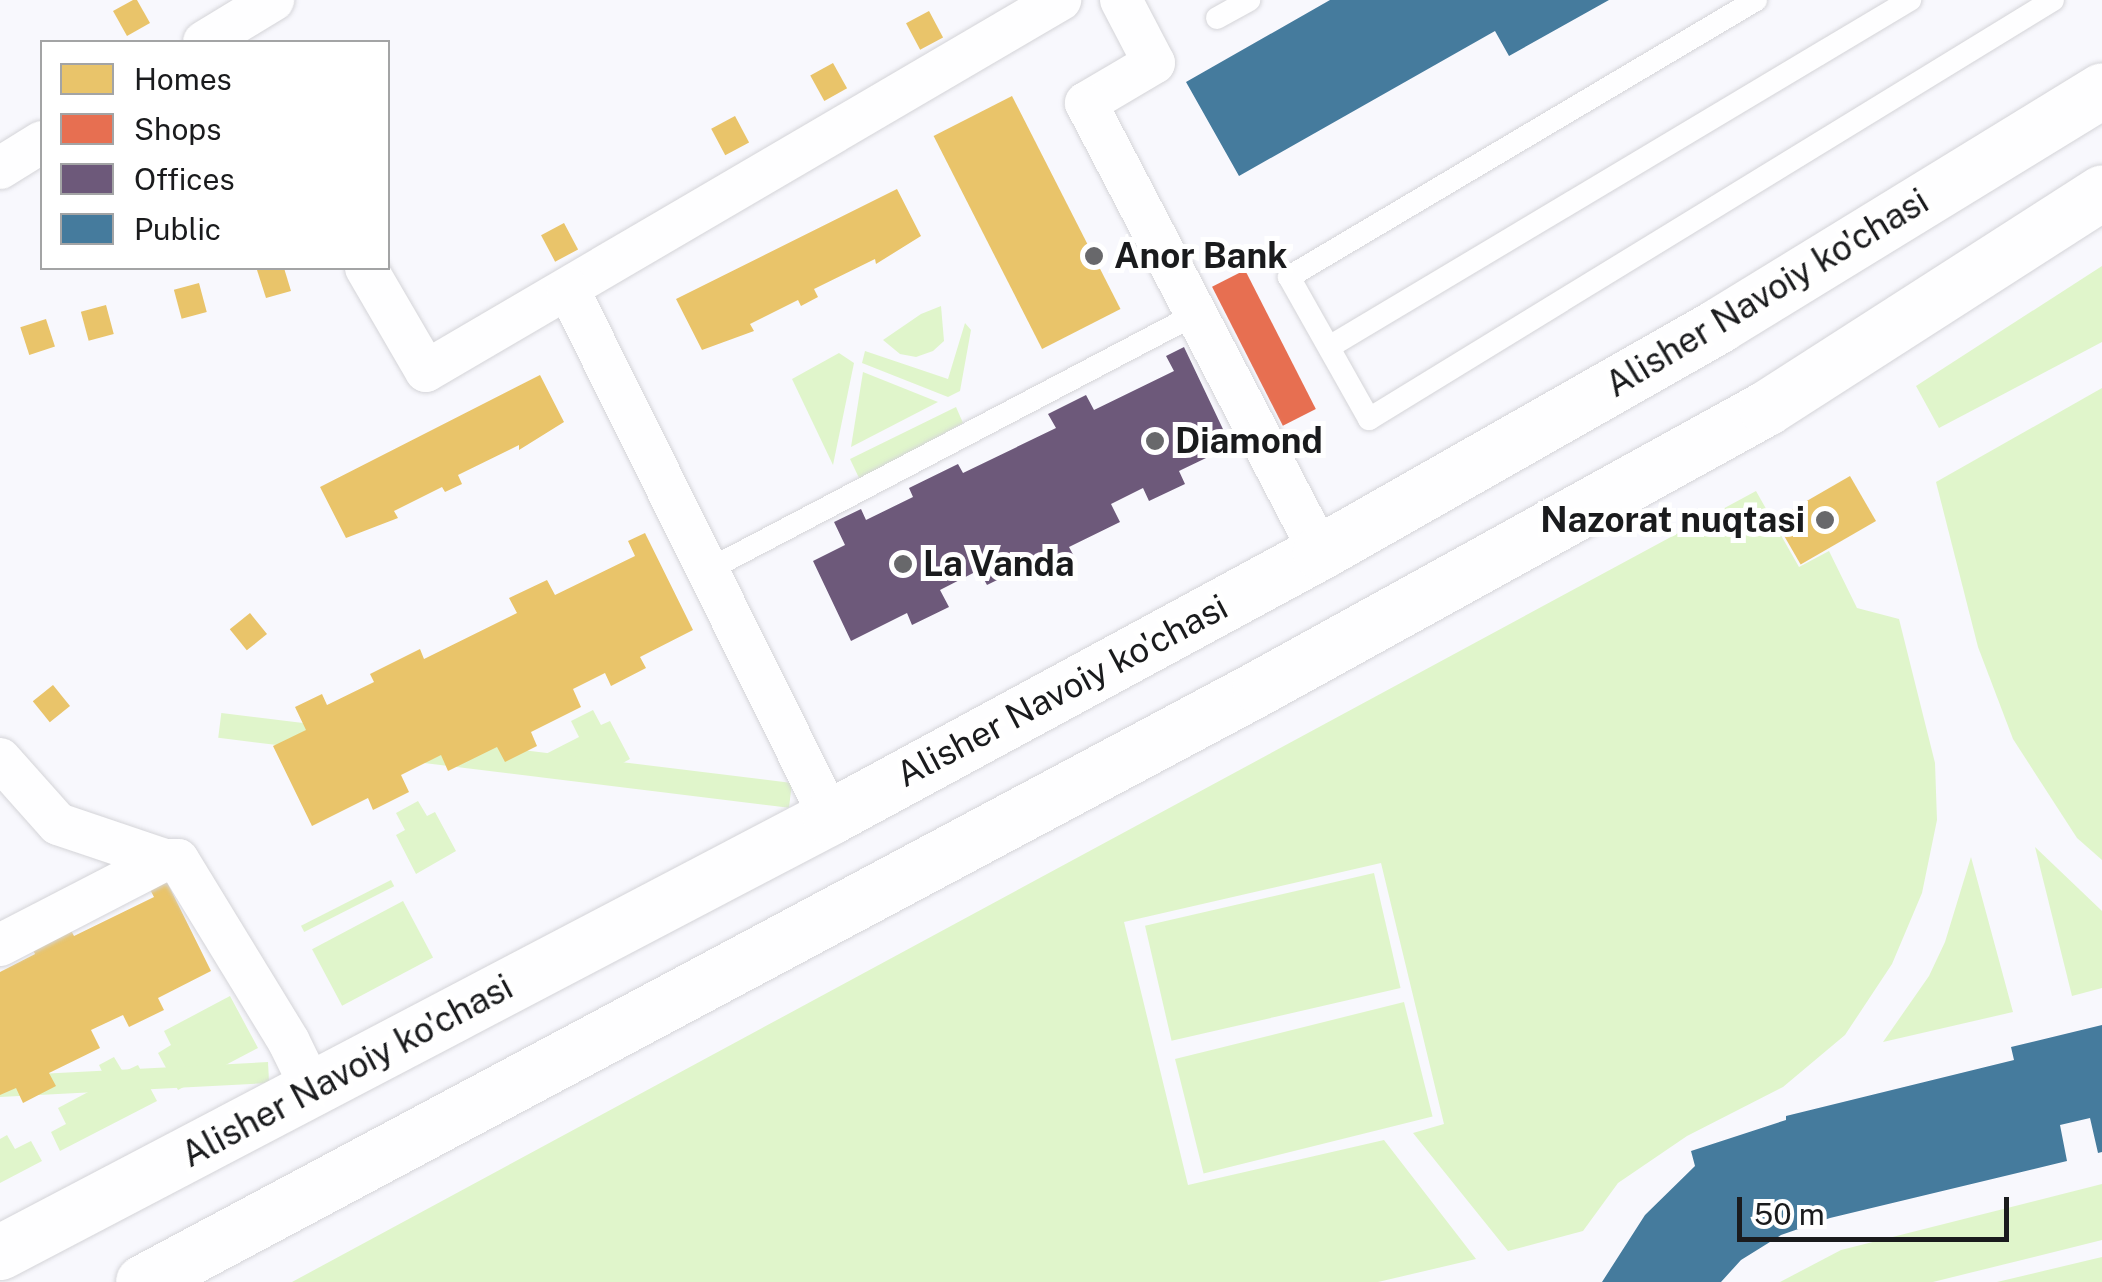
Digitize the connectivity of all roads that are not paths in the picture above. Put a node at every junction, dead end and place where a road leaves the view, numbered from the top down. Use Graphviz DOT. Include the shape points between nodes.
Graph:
graph roads {
  1 [pos="273,0"];
  2 [pos="1060,0"];
  3 [pos="1121,0"];
  4 [pos="1248,0"];
  5 [pos="1756,0"];
  6 [pos="1910,0"];
  7 [pos="2053,0"];
  8 [pos="1218,18"];
  9 [pos="221,38"];
  10 [pos="2102,90"];
  11 [pos="40,143"];
  12 [pos="0,168"];
  13 [pos="2102,192"];
  14 [pos="367,270"];
  15 [pos="568,289"];
  16 [pos="1198,313"];
  17 [pos="1329,347"];
  18 [pos="1320,552"];
  19 [pos="708,570"];
  20 [pos="0,759"];
  21 [pos="830,816"];
  22 [pos="166,860"];
  23 [pos="0,945"];
  24 [pos="312,1089"];
  25 [pos="0,1252"];
  26 [pos="143,1282"];
  1 -- 9 [label="street"];
  2 -- 15 [label="street"];
  3 -- 16 [label="street" via="1154,63 1086,103"];
  4 -- 8 [label="lane"];
  5 -- 17 [label="lane" via="1289,277"];
  6 -- 17 [label="lane"];
  7 -- 17 [label="lane" via="1369,420"];
  10 -- 18 [label="main road, Alisher Navoiy ko'chasi" via="1719,325"];
  11 -- 12 [label="street"];
  13 -- 26 [label="main road" via="1748,417 1225,706"];
  14 -- 15 [label="street" via="426,370"];
  15 -- 19 [label="street"];
  16 -- 18 [label="street"];
  16 -- 19 [label="lane"];
  18 -- 21 [label="main road, Alisher Navoiy ko'chasi"];
  19 -- 21 [label="street"];
  20 -- 22 [label="street" via="58,824"];
  21 -- 24 [label="main road, Alisher Navoiy ko'chasi"];
  22 -- 23 [label="street"];
  22 -- 24 [label="street" via="178,860"];
  24 -- 25 [label="main road, Alisher Navoiy ko'chasi"];
}
